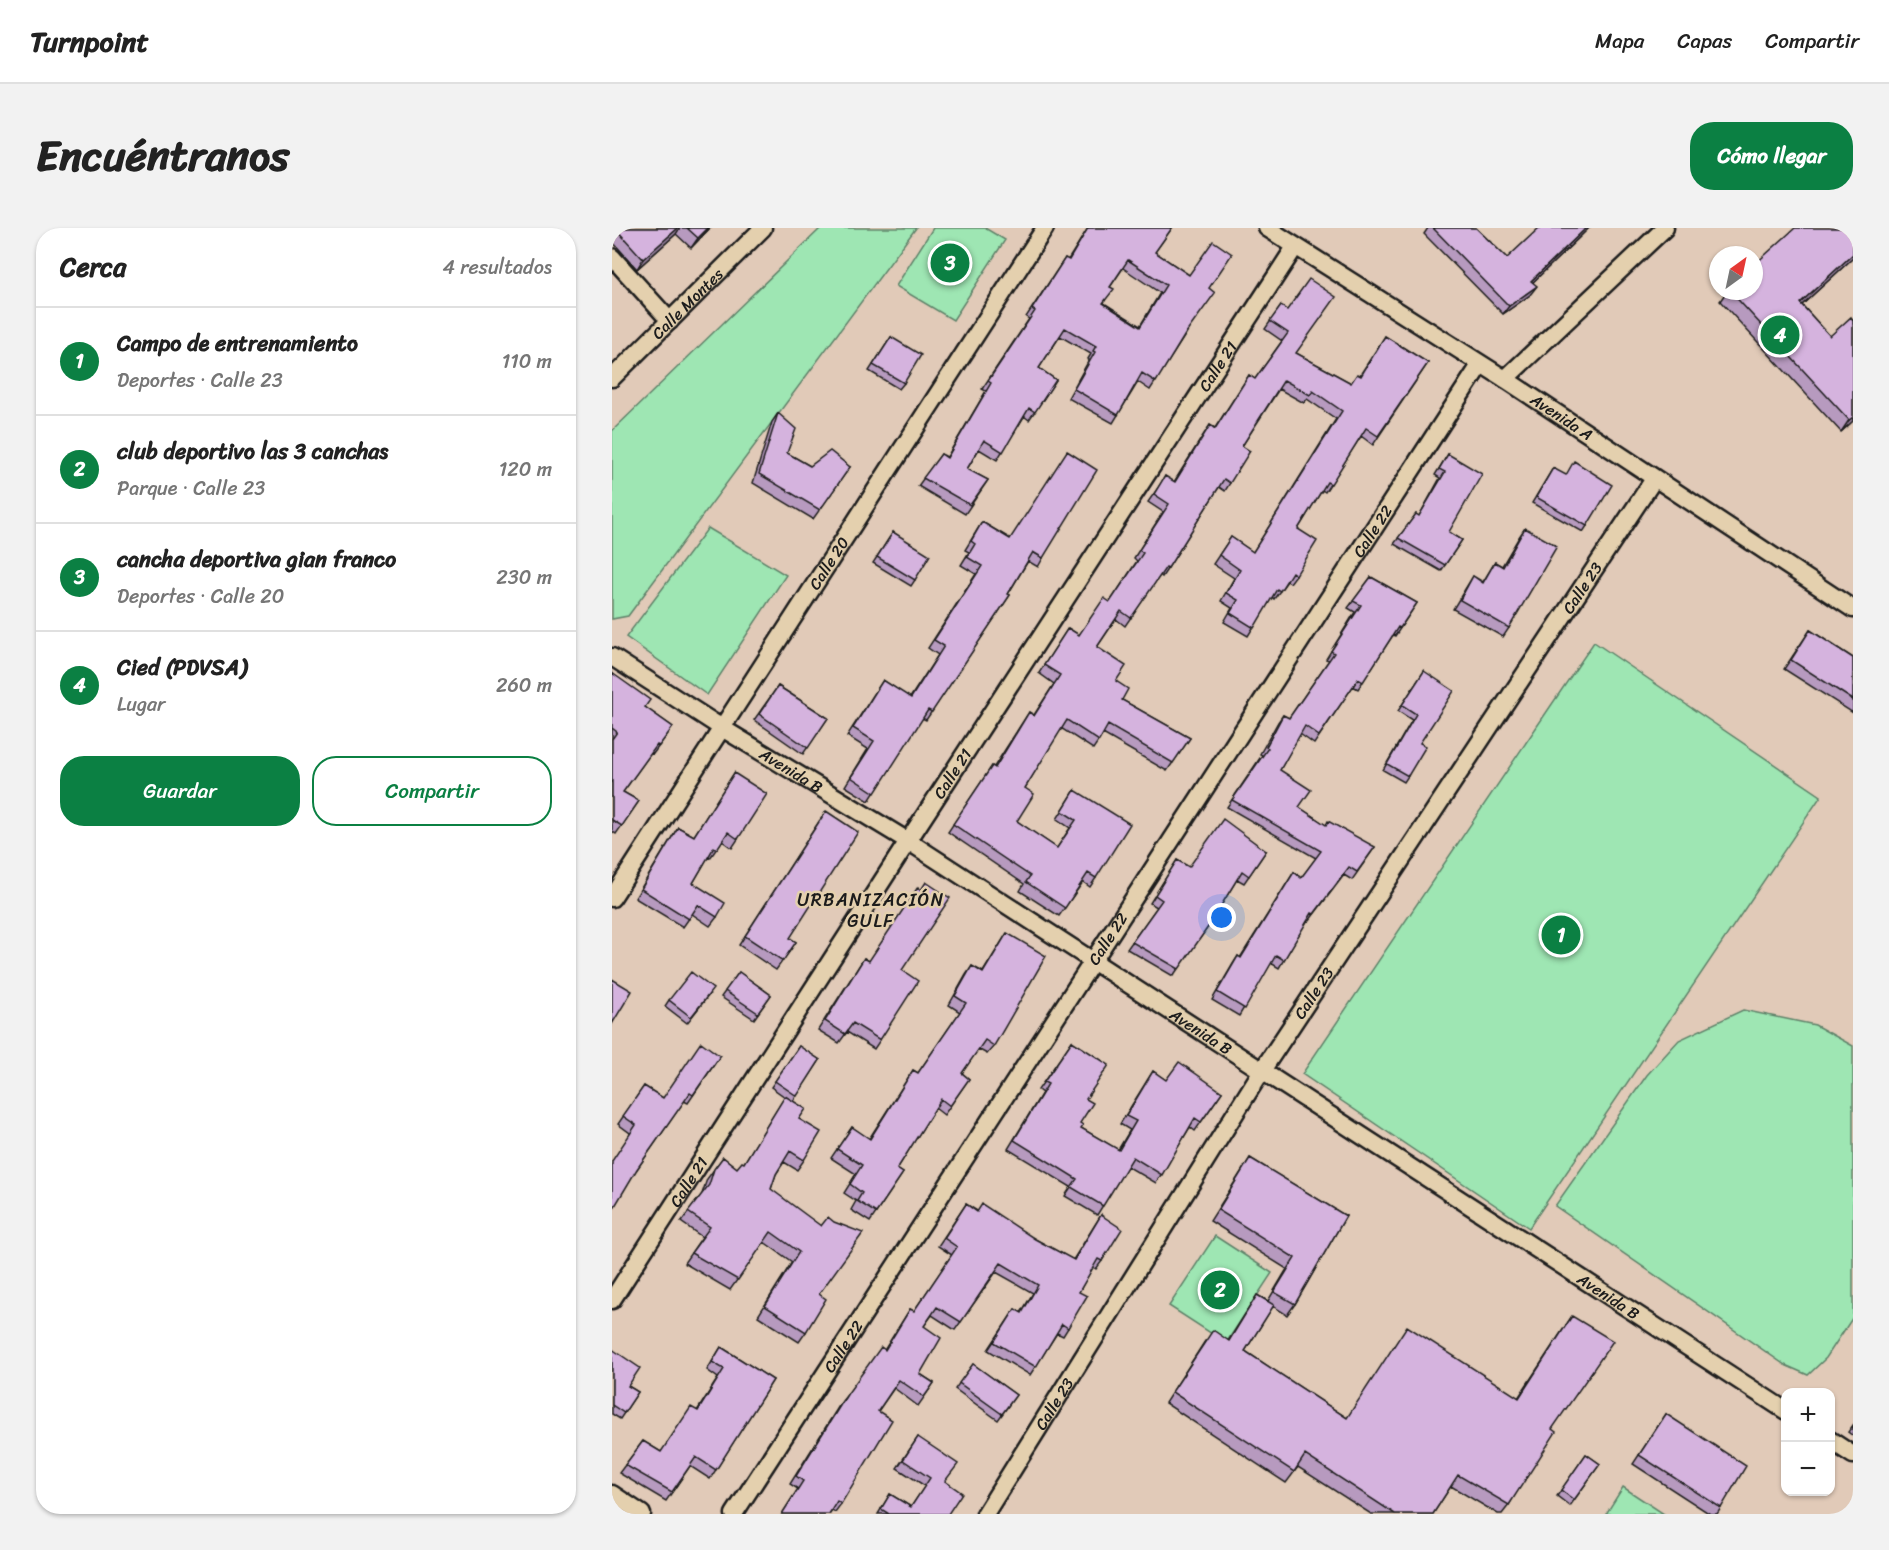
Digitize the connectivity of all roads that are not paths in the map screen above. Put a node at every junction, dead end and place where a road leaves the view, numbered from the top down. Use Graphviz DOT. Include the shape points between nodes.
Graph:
graph roads {
  1 [pos="763,228"];
  2 [pos="1046,228"];
  3 [pos="1267,228"];
  4 [pos="1665,228"];
  5 [pos="1295,247"];
  6 [pos="612,257"];
  7 [pos="670,321"];
  8 [pos="1480,365"];
  9 [pos="612,378"];
  10 [pos="1505,379"];
  11 [pos="1654,479"];
  12 [pos="1853,609"];
  13 [pos="612,657"];
  14 [pos="722,728"];
  15 [pos="908,841"];
  16 [pos="612,898"];
  17 [pos="1093,960"];
  18 [pos="1261,1072"];
  19 [pos="612,1300"];
  20 [pos="1781,1408"];
  21 [pos="1833,1442"];
  22 [pos="1853,1455"];
  23 [pos="612,1494"];
  24 [pos="642,1514"];
  25 [pos="734,1514"];
  26 [pos="985,1514"];
  1 -- 7 [label="street, Calle Montes"];
  2 -- 14 [label="street, Calle 20"];
  3 -- 5 [label="street, Avenida A"];
  4 -- 10 [label="street"];
  5 -- 8 [label="street, Avenida A"];
  5 -- 15 [label="street, Calle 21"];
  6 -- 7 [label="street"];
  7 -- 9 [label="street, Calle Montes"];
  8 -- 10 [label="street, Avenida A"];
  8 -- 17 [label="street, Calle 22"];
  10 -- 11 [label="street, Avenida A"];
  11 -- 12 [label="street, Avenida A"];
  11 -- 18 [label="street, Calle 23"];
  13 -- 14 [label="street, Avenida B"];
  14 -- 15 [label="street, Avenida B"];
  14 -- 16 [label="street, Calle 20"];
  15 -- 17 [label="street, Avenida B"];
  15 -- 19 [label="street, Calle 21"];
  17 -- 18 [label="street, Avenida B"];
  17 -- 25 [label="street, Calle 22"];
  18 -- 20 [label="street, Avenida B"];
  18 -- 26 [label="street, Calle 23"];
  21 -- 22 [label="street"];
  23 -- 24 [label="street"];
}
